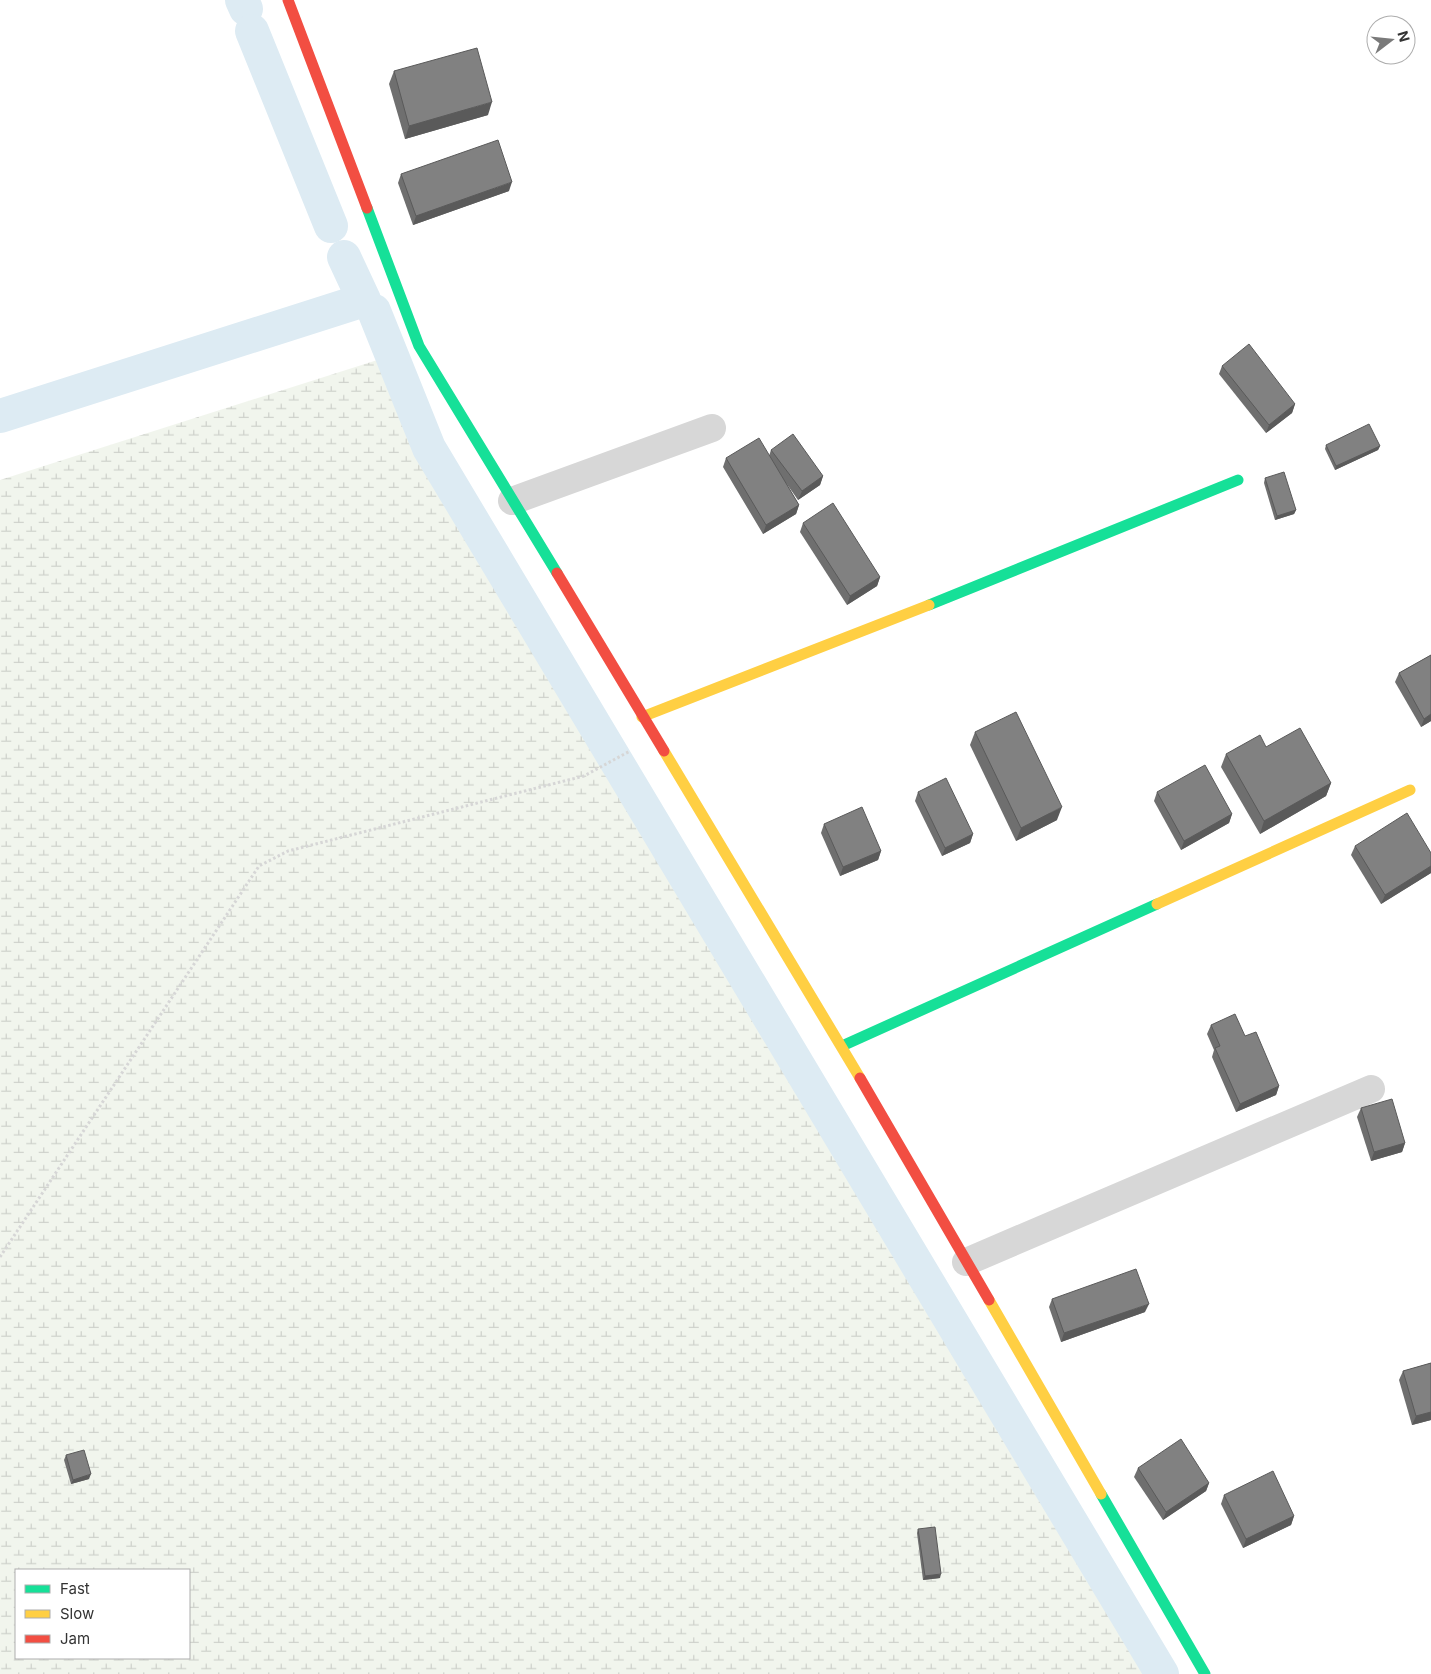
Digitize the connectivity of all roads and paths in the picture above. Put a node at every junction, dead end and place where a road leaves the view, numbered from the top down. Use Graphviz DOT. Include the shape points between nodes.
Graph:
graph roads {
  1 [pos="288,0"];
  2 [pos="712,428"];
  3 [pos="1238,480"];
  4 [pos="512,502"];
  5 [pos="642,717"];
  6 [pos="632,750"];
  7 [pos="1410,790"];
  8 [pos="842,1046"];
  9 [pos="1371,1089"];
  10 [pos="0,1257"];
  11 [pos="966,1262"];
  12 [pos="1204,1674"];
  1 -- 4 [label="street" via="419,346"];
  2 -- 4 [label="street"];
  3 -- 5 [label="street" via="1009,574"];
  4 -- 5 [label="street"];
  5 -- 8 [label="street"];
  6 -- 10 [label="path" via="584,776 288,851 259,866"];
  7 -- 8 [label="street"];
  8 -- 11 [label="street"];
  9 -- 11 [label="street"];
  11 -- 12 [label="street"];
}
